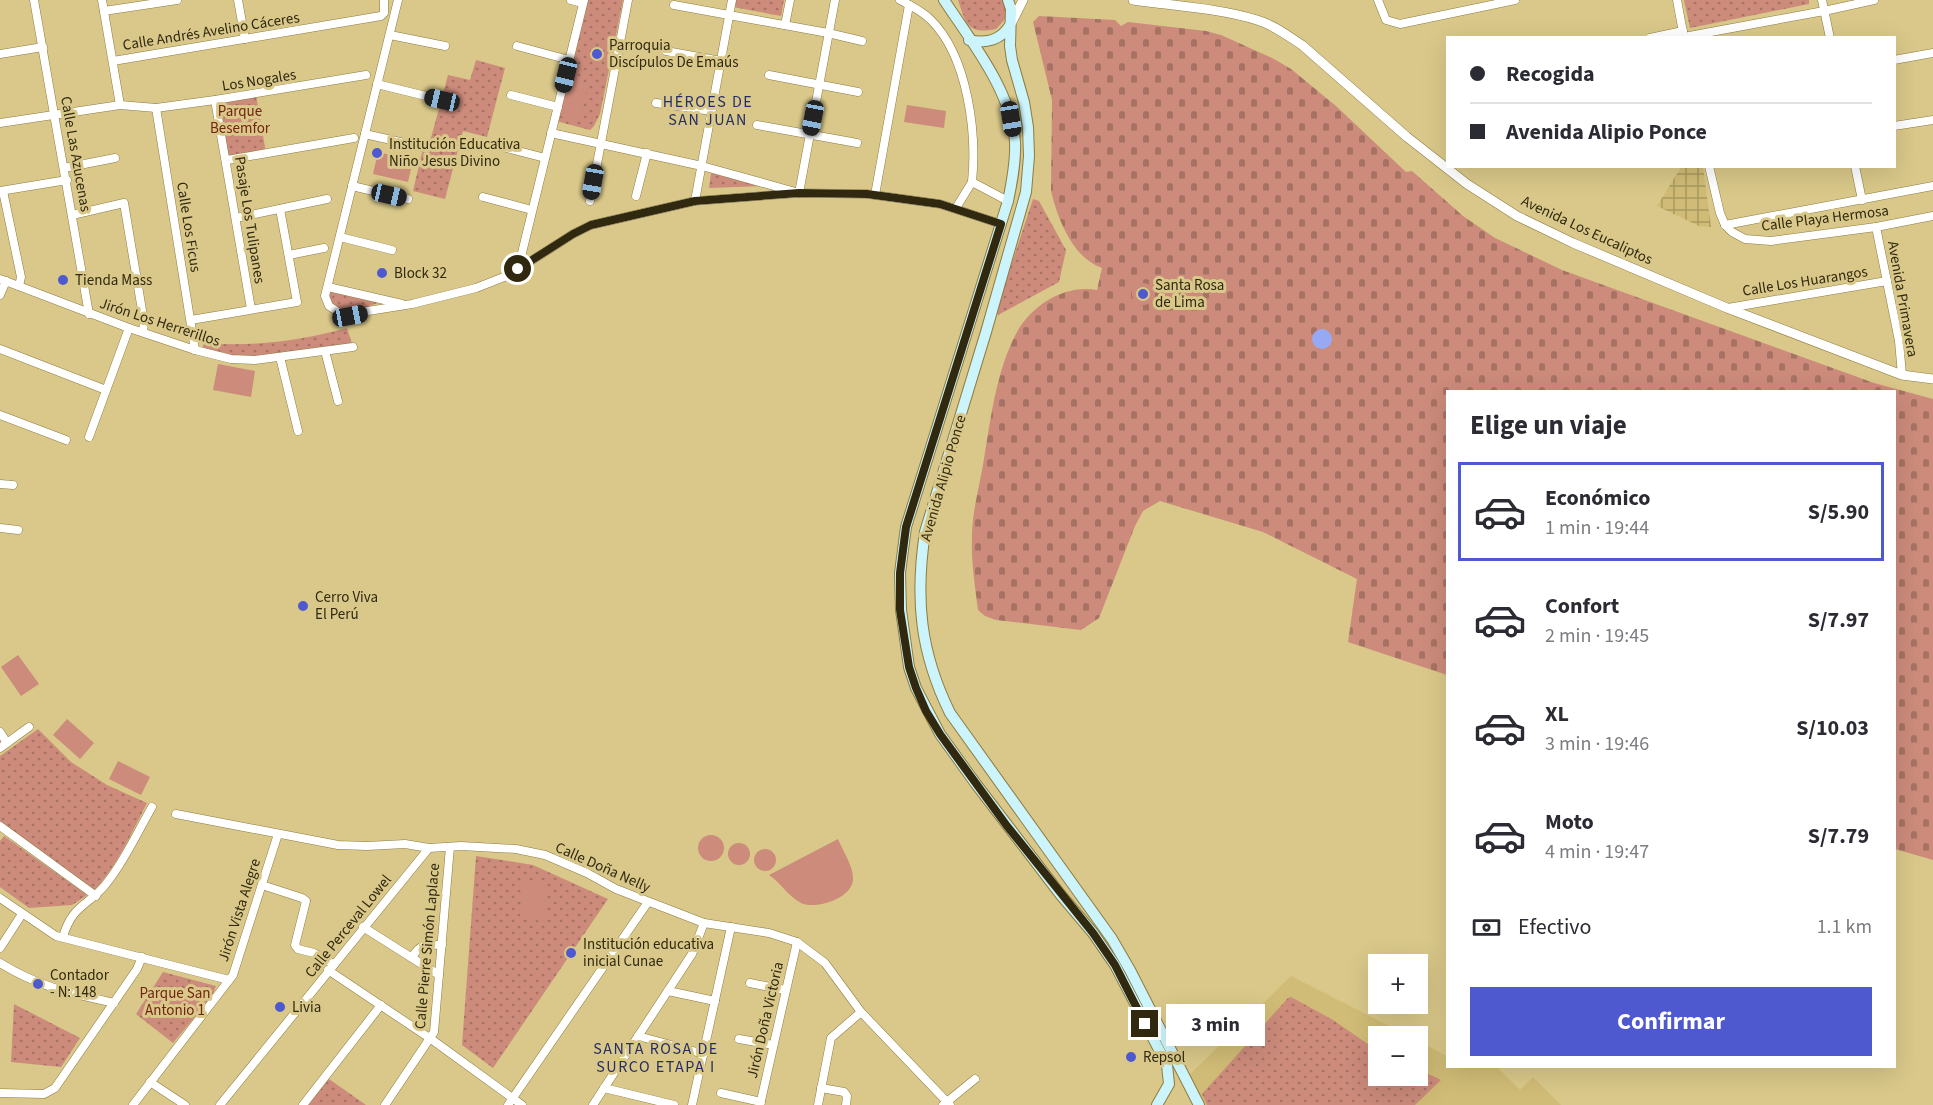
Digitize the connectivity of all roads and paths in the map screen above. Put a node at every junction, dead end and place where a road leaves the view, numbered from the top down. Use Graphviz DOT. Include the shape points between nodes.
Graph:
graph roads {
  1 [pos="34,0"];
  2 [pos="102,0"];
  3 [pos="177,0"];
  4 [pos="238,0"];
  5 [pos="384,0"];
  6 [pos="398,0"];
  7 [pos="571,0"];
  8 [pos="628,0"];
  9 [pos="732,0"];
  10 [pos="790,0"];
  11 [pos="835,0"];
  12 [pos="900,0"];
  13 [pos="944,0"];
  14 [pos="1008,0"];
  15 [pos="1023,0"];
  16 [pos="1133,0"];
  17 [pos="1378,0"];
  18 [pos="1515,0"];
  19 [pos="1677,0"];
  20 [pos="1822,0"];
  21 [pos="1874,0"];
  22 [pos="584,2"];
  23 [pos="674,5"];
  24 [pos="909,5"];
  25 [pos="104,11"];
  26 [pos="1824,11"];
  27 [pos="730,14"];
  28 [pos="1012,22"];
  29 [pos="785,25"];
  30 [pos="828,33"];
  31 [pos="390,34"];
  32 [pos="1684,35"];
  33 [pos="1830,36"];
  34 [pos="245,39"];
  35 [pos="862,40"];
  36 [pos="969,40"];
  37 [pos="43,46"];
  38 [pos="445,46"];
  39 [pos="517,46"];
  40 [pos="666,51"];
  41 [pos="1933,53"];
  42 [pos="0,54"];
  43 [pos="569,60"];
  44 [pos="1896,60"];
  45 [pos="112,61"];
  46 [pos="721,61"];
  47 [pos="366,75"];
  48 [pos="769,75"];
  49 [pos="377,84"];
  50 [pos="819,84"];
  51 [pos="858,92"];
  52 [pos="511,95"];
  53 [pos="215,100"];
  54 [pos="442,100"];
  55 [pos="656,103"];
  56 [pos="120,105"];
  57 [pos="558,107"];
  58 [pos="156,108"];
  59 [pos="712,111"];
  60 [pos="55,114"];
  61 [pos="1933,120"];
  62 [pos="0,123"];
  63 [pos="757,125"];
  64 [pos="1896,126"];
  65 [pos="551,133"];
  66 [pos="365,134"];
  67 [pos="809,135"];
  68 [pos="354,138"];
  69 [pos="601,143"];
  70 [pos="857,143"];
  71 [pos="495,145"];
  72 [pos="422,147"];
  73 [pos="647,153"];
  74 [pos="115,158"];
  75 [pos="545,158"];
  76 [pos="226,160"];
  77 [pos="702,166"];
  78 [pos="1446,167"];
  79 [pos="64,168"];
  80 [pos="1447,168"];
  81 [pos="1709,168"];
  82 [pos="1855,168"];
  83 [pos="67,180"];
  84 [pos="972,182"];
  85 [pos="352,186"];
  86 [pos="1933,186"];
  87 [pos="2,191"];
  88 [pos="799,193"];
  89 [pos="875,195"];
  90 [pos="636,196"];
  91 [pos="483,197"];
  92 [pos="327,199"];
  93 [pos="408,199"];
  94 [pos="1862,200"];
  95 [pos="590,201"];
  96 [pos="695,201"];
  97 [pos="1008,201"];
  98 [pos="956,208"];
  99 [pos="280,209"];
  100 [pos="532,210"];
  101 [pos="72,215"];
  102 [pos="1933,217"];
  103 [pos="236,218"];
  104 [pos="1001,224"];
  105 [pos="1725,225"];
  106 [pos="1875,227"];
  107 [pos="340,237"];
  108 [pos="324,248"];
  109 [pos="392,250"];
  110 [pos="288,255"];
  111 [pos="518,269"];
  112 [pos="3,280"];
  113 [pos="1887,281"];
  114 [pos="19,286"];
  115 [pos="328,287"];
  116 [pos="0,295"];
  117 [pos="406,305"];
  118 [pos="1727,308"];
  119 [pos="251,309"];
  120 [pos="89,314"];
  121 [pos="191,320"];
  122 [pos="129,328"];
  123 [pos="143,332"];
  124 [pos="353,347"];
  125 [pos="0,349"];
  126 [pos="195,350"];
  127 [pos="325,351"];
  128 [pos="280,357"];
  129 [pos="1902,375"];
  130 [pos="1933,379"];
  131 [pos="106,390"];
  132 [pos="338,401"];
  133 [pos="0,415"];
  134 [pos="298,431"];
  135 [pos="89,437"];
  136 [pos="66,440"];
  137 [pos="0,484"];
  138 [pos="13,485"];
  139 [pos="906,527"];
  140 [pos="0,528"];
  141 [pos="18,530"];
  142 [pos="925,532"];
  143 [pos="29,728"];
  144 [pos="0,732"];
  145 [pos="3,746"];
  146 [pos="152,807"];
  147 [pos="176,814"];
  148 [pos="0,826"];
  149 [pos="278,834"];
  150 [pos="450,847"];
  151 [pos="429,848"];
  152 [pos="262,885"];
  153 [pos="96,896"];
  154 [pos="0,898"];
  155 [pos="648,902"];
  156 [pos="22,914"];
  157 [pos="704,923"];
  158 [pos="363,927"];
  159 [pos="731,927"];
  160 [pos="63,938"];
  161 [pos="797,942"];
  162 [pos="442,945"];
  163 [pos="0,948"];
  164 [pos="142,957"];
  165 [pos="412,958"];
  166 [pos="0,963"];
  167 [pos="331,967"];
  168 [pos="439,975"];
  169 [pos="229,980"];
  170 [pos="750,983"];
  171 [pos="785,990"];
  172 [pos="668,991"];
  173 [pos="715,1001"];
  174 [pos="114,1003"];
  175 [pos="381,1005"];
  176 [pos="861,1011"];
  177 [pos="638,1036"];
  178 [pos="431,1039"];
  179 [pos="739,1039"];
  180 [pos="773,1046"];
  181 [pos="704,1054"];
  182 [pos="975,1079"];
  183 [pos="150,1082"];
  184 [pos="604,1088"];
  185 [pos="821,1088"];
  186 [pos="721,1093"];
  187 [pos="0,1094"];
  188 [pos="511,1102"];
  189 [pos="760,1103"];
  190 [pos="946,1104"];
  191 [pos="133,1105"];
  192 [pos="185,1105"];
  193 [pos="220,1105"];
  194 [pos="303,1105"];
  195 [pos="385,1105"];
  196 [pos="522,1105"];
  197 [pos="593,1105"];
  198 [pos="674,1105"];
  199 [pos="692,1105"];
  200 [pos="818,1105"];
  201 [pos="846,1105"];
  202 [pos="1157,1105"];
  203 [pos="1199,1105"];
  1 -- 37 [label="street, Calle Las Azucenas"];
  2 -- 25 [label="street"];
  3 -- 25 [label="street"];
  4 -- 34 [label="street"];
  5 -- 34 [label="street, Calle Andrés Avelino Cáceres" via="381,16"];
  6 -- 31 [label="street"];
  7 -- 22 [label="street"];
  8 -- 69 [label="street"];
  9 -- 27 [label="street"];
  10 -- 29 [label="street"];
  11 -- 30 [label="street"];
  12 -- 24 [label="street"];
  13 -- 36 [label="main road, Avenida Alipio Ponce"];
  14 -- 28 [label="main road, Avenida Alipio Ponce"];
  15 -- 28 [label="street"];
  16 -- 78 [label="street, Avenida Los Eucaliptos" via="1236,15 1285,33"];
  17 -- 18 [label="street" via="1386,20 1400,24"];
  19 -- 32 [label="street"];
  20 -- 26 [label="street"];
  21 -- 26 [label="street"];
  22 -- 43 [label="street"];
  23 -- 27 [label="street"];
  24 -- 84 [label="street" via="935,24 964,83 974,161"];
  24 -- 89 [label="street"];
  25 -- 45 [label="street"];
  26 -- 32 [label="street"];
  26 -- 33 [label="street"];
  27 -- 29 [label="street"];
  27 -- 46 [label="street"];
  28 -- 36 [label="main road" via="994,40"];
  28 -- 142 [label="main road, Avenida Alipio Ponce" via="1012,60 1028,127 1026,192"];
  29 -- 30 [label="street"];
  30 -- 35 [label="street"];
  30 -- 50 [label="street"];
  31 -- 38 [label="street"];
  31 -- 49 [label="street"];
  34 -- 45 [label="street, Calle Andrés Avelino Cáceres"];
  36 -- 97 [label="main road, Avenida Alipio Ponce" via="1001,91 1011,119 1015,165"];
  37 -- 42 [label="street"];
  37 -- 60 [label="street, Calle Las Azucenas"];
  39 -- 43 [label="street"];
  40 -- 46 [label="street"];
  41 -- 44 [label="street"];
  43 -- 57 [label="street"];
  45 -- 56 [label="street"];
  46 -- 59 [label="street"];
  47 -- 53 [label="street, Los Nogales"];
  48 -- 50 [label="street"];
  49 -- 54 [label="street"];
  49 -- 66 [label="street"];
  50 -- 51 [label="street"];
  50 -- 67 [label="street"];
  52 -- 57 [label="street"];
  53 -- 58 [label="street, Los Nogales"];
  53 -- 76 [label="street, Pasaje Los Tulipanes"];
  55 -- 59 [label="street"];
  56 -- 58 [label="street, Los Nogales"];
  56 -- 60 [label="street, Los Nogales"];
  57 -- 65 [label="street"];
  58 -- 121 [label="street, Calle Los Ficus"];
  59 -- 77 [label="street"];
  60 -- 62 [label="street, Los Nogales"];
  60 -- 79 [label="street, Calle Las Azucenas"];
  61 -- 64 [label="street"];
  63 -- 67 [label="street"];
  65 -- 69 [label="street"];
  65 -- 75 [label="street"];
  66 -- 72 [label="street"];
  66 -- 85 [label="street"];
  67 -- 70 [label="street"];
  67 -- 88 [label="street"];
  68 -- 76 [label="street"];
  69 -- 73 [label="street"];
  69 -- 95 [label="street"];
  71 -- 75 [label="street"];
  73 -- 77 [label="street"];
  73 -- 90 [label="street"];
  74 -- 79 [label="street"];
  75 -- 100 [label="street"];
  76 -- 103 [label="street, Pasaje Los Tulipanes"];
  77 -- 88 [label="street"];
  77 -- 96 [label="street"];
  79 -- 83 [label="street, Calle Las Azucenas"];
  80 -- 118 [label="street, Avenida Los Eucaliptos" via="1518,216"];
  81 -- 105 [label="street"];
  82 -- 94 [label="street"];
  83 -- 87 [label="street"];
  83 -- 101 [label="street, Calle Las Azucenas"];
  84 -- 97 [label="street"];
  84 -- 98 [label="street"];
  85 -- 93 [label="street"];
  85 -- 107 [label="street"];
  86 -- 94 [label="street"];
  87 -- 114 [label="street" via="21,277"];
  88 -- 89 [label="street"];
  88 -- 96 [label="street"];
  89 -- 98 [label="street"];
  91 -- 100 [label="street"];
  92 -- 99 [label="street"];
  94 -- 105 [label="street"];
  96 -- 111 [label="street" via="591,225"];
  97 -- 104 [label="main road, Avenida Alipio Ponce"];
  98 -- 104 [label="street"];
  99 -- 103 [label="street"];
  99 -- 110 [label="street"];
  100 -- 111 [label="street"];
  101 -- 120 [label="street, Calle Las Azucenas"];
  101 -- 123 [label="street" via="124,203"];
  102 -- 106 [label="street, Calle Playa Hermosa"];
  103 -- 119 [label="street, Pasaje Los Tulipanes"];
  104 -- 139 [label="main road, Avenida Alipio Ponce"];
  105 -- 106 [label="street, Calle Playa Hermosa" via="1745,239 1761,242"];
  106 -- 113 [label="street, Avenida Primavera"];
  107 -- 109 [label="street"];
  107 -- 115 [label="street"];
  108 -- 110 [label="street"];
  110 -- 119 [label="street" via="297,302"];
  111 -- 117 [label="street" via="476,288"];
  112 -- 114 [label="street, Jirón Los Herrerillos"];
  112 -- 116 [label="street"];
  113 -- 118 [label="street, Calle Los Huarangos"];
  113 -- 129 [label="street, Avenida Primavera"];
  114 -- 120 [label="street, Jirón Los Herrerillos"];
  115 -- 117 [label="street"];
  115 -- 117 [label="street" via="328,306 343,315"];
  118 -- 129 [label="street, Avenida Los Eucaliptos"];
  119 -- 121 [label="street"];
  120 -- 122 [label="street, Jirón Los Herrerillos"];
  121 -- 126 [label="street, Calle Los Ficus"];
  122 -- 123 [label="street, Jirón Los Herrerillos"];
  122 -- 131 [label="street"];
  123 -- 126 [label="street, Jirón Los Herrerillos"];
  124 -- 127 [label="street, Jirón Los Herrerillos"];
  125 -- 131 [label="street"];
  126 -- 128 [label="street, Jirón Los Herrerillos" via="231,359"];
  127 -- 128 [label="street, Jirón Los Herrerillos"];
  127 -- 132 [label="street"];
  128 -- 134 [label="street"];
  129 -- 130 [label="street, Avenida Los Eucaliptos"];
  131 -- 135 [label="street"];
  133 -- 136 [label="street"];
  137 -- 138 [label="street"];
  139 -- 142 [label="main road"];
  139 -- 202 [label="main road, Avenida Alipio Ponce" via="900,610 916,688 940,734 1115,965 1167,1065 1169,1084"];
  140 -- 141 [label="street"];
  142 -- 203 [label="main road, Avenida Alipio Ponce" via="920,566 922,629 939,691 966,736 1112,939"];
  143 -- 145 [label="street"];
  144 -- 145 [label="street"];
  146 -- 153 [label="street" via="118,867"];
  147 -- 149 [label="street, Calle Doña Nelly"];
  148 -- 153 [label="street"];
  149 -- 151 [label="street, Calle Doña Nelly" via="338,845 405,844"];
  149 -- 152 [label="street, Jirón Vista Alegre"];
  150 -- 151 [label="street, Calle Doña Nelly"];
  150 -- 155 [label="street, Calle Doña Nelly" via="516,849 545,855"];
  150 -- 162 [label="street, Calle Pierre Simón Laplace"];
  151 -- 158 [label="street, Calle Perceval Lowel"];
  152 -- 167 [label="street" via="306,901 295,945 314,953"];
  152 -- 169 [label="street, Jirón Vista Alegre"];
  153 -- 160 [label="street" via="70,917"];
  154 -- 156 [label="street"];
  155 -- 157 [label="street, Calle Doña Nelly"];
  155 -- 188 [label="street"];
  156 -- 160 [label="street"];
  156 -- 163 [label="street"];
  157 -- 159 [label="street, Calle Doña Nelly"];
  157 -- 172 [label="street" via="693,954"];
  158 -- 165 [label="street"];
  158 -- 167 [label="street, Calle Perceval Lowel"];
  159 -- 161 [label="street, Calle Doña Nelly"];
  159 -- 173 [label="street"];
  160 -- 164 [label="street"];
  161 -- 171 [label="street, Jirón Doña Victoria"];
  161 -- 176 [label="street, Calle Doña Nelly" via="825,963"];
  162 -- 165 [label="street" via="425,944"];
  162 -- 168 [label="street, Calle Pierre Simón Laplace"];
  164 -- 169 [label="street"];
  164 -- 174 [label="street"];
  165 -- 168 [label="street"];
  166 -- 174 [label="street" via="52,989"];
  167 -- 175 [label="street"];
  167 -- 193 [label="street, Calle Perceval Lowel"];
  168 -- 178 [label="street, Calle Pierre Simón Laplace"];
  169 -- 183 [label="street, Jirón Vista Alegre"];
  170 -- 171 [label="street"];
  171 -- 180 [label="street, Jirón Doña Victoria"];
  172 -- 173 [label="street"];
  172 -- 177 [label="street"];
  173 -- 181 [label="street"];
  174 -- 187 [label="street" via="50,1092"];
  175 -- 178 [label="street"];
  175 -- 194 [label="street"];
  176 -- 185 [label="street" via="831,1038"];
  176 -- 190 [label="street, Calle Doña Nelly"];
  177 -- 181 [label="street"];
  177 -- 184 [label="street"];
  178 -- 188 [label="street"];
  178 -- 195 [label="street, Calle Pierre Simón Laplace"];
  179 -- 180 [label="street"];
  180 -- 189 [label="street, Jirón Doña Victoria"];
  181 -- 199 [label="street"];
  182 -- 190 [label="street"];
  183 -- 191 [label="street, Jirón Vista Alegre"];
  183 -- 192 [label="street"];
  184 -- 197 [label="street"];
  184 -- 198 [label="street"];
  185 -- 200 [label="street"];
  185 -- 201 [label="street" via="844,1092"];
  186 -- 189 [label="street"];
  188 -- 196 [label="street"];
}
